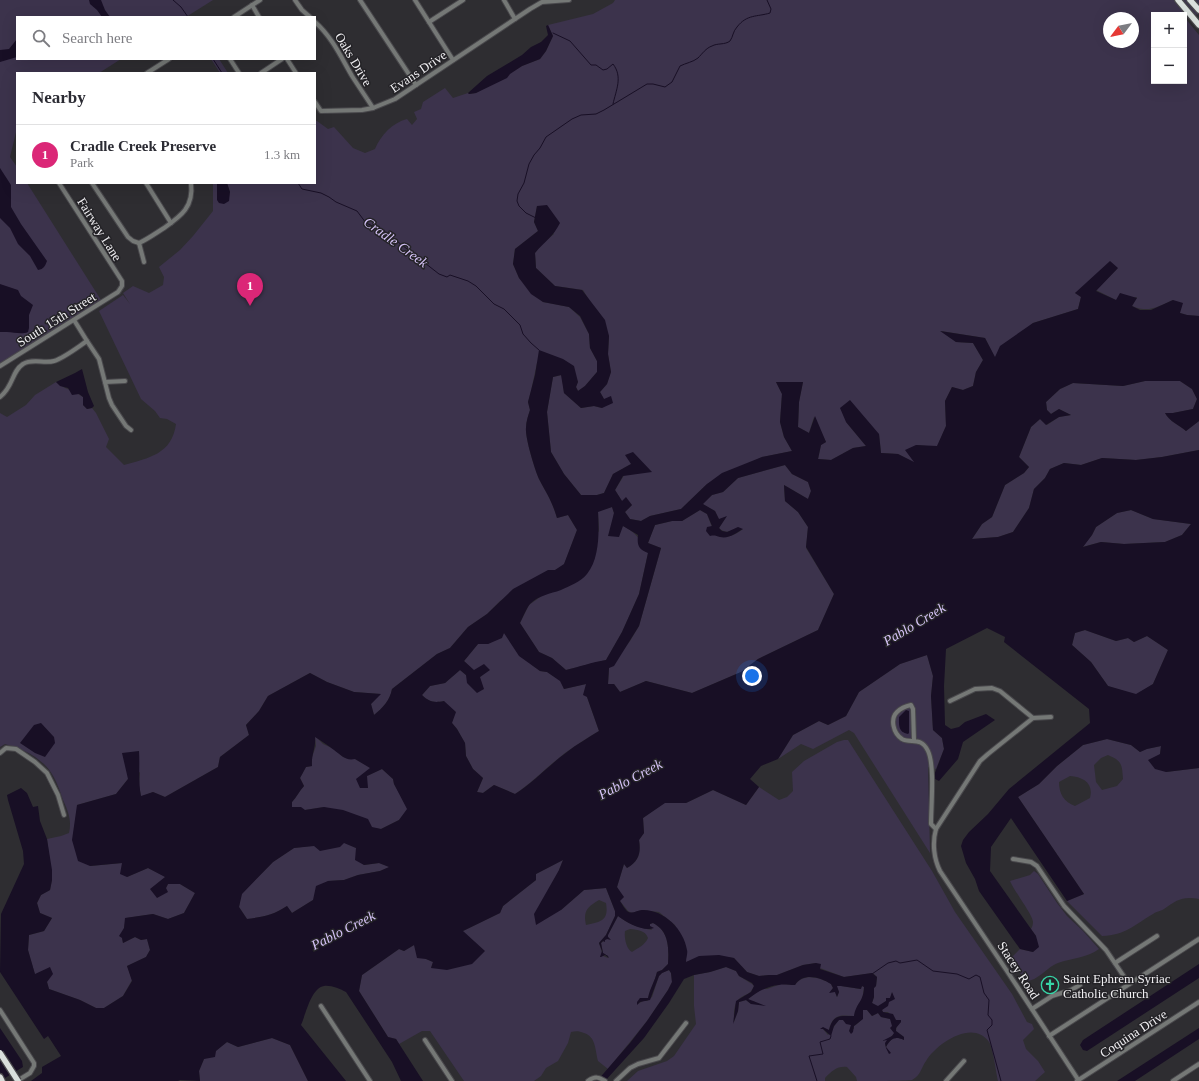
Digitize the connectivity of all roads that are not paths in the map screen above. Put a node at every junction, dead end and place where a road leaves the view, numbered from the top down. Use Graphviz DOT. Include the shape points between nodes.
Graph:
graph roads {
  1 [pos="260,0"];
  2 [pos="295,0"];
  3 [pos="360,0"];
  4 [pos="415,0"];
  5 [pos="463,0"];
  6 [pos="504,0"];
  7 [pos="568,0"];
  8 [pos="1178,0"];
  9 [pos="1190,0"];
  10 [pos="252,5"];
  11 [pos="1199,10"];
  12 [pos="236,16"];
  13 [pos="258,16"];
  14 [pos="309,16"];
  15 [pos="515,19"];
  16 [pos="429,22"];
  17 [pos="316,23"];
  18 [pos="1198,23"];
  19 [pos="167,60"];
  20 [pos="231,60"];
  21 [pos="280,60"];
  22 [pos="288,60"];
  23 [pos="453,60"];
  24 [pos="149,72"];
  25 [pos="238,72"];
  26 [pos="262,72"];
  27 [pos="295,72"];
  28 [pos="416,85"];
  29 [pos="316,104"];
  30 [pos="373,108"];
  31 [pos="60,184"];
  32 [pos="93,184"];
  33 [pos="147,184"];
  34 [pos="191,184"];
  35 [pos="171,222"];
  36 [pos="139,243"];
  37 [pos="144,262"];
  38 [pos="122,287"];
  39 [pos="74,320"];
  40 [pos="87,341"];
  41 [pos="0,366"];
  42 [pos="125,381"];
  43 [pos="105,382"];
  44 [pos="0,397"];
  45 [pos="131,430"];
  46 [pos="950,701"];
  47 [pos="1051,716"];
  48 [pos="1032,718"];
  49 [pos="914,740"];
  50 [pos="0,752"];
  51 [pos="64,815"];
  52 [pos="936,829"];
  53 [pos="1013,859"];
  54 [pos="1156,936"];
  55 [pos="1199,939"];
  56 [pos="1115,963"];
  57 [pos="1129,984"];
  58 [pos="1080,985"];
  59 [pos="1199,1002"];
  60 [pos="322,1006"];
  61 [pos="1032,1009"];
  62 [pos="0,1010"];
  63 [pos="686,1023"];
  64 [pos="1049,1036"];
  65 [pos="425,1040"];
  66 [pos="0,1053"];
  67 [pos="964,1061"];
  68 [pos="1199,1064"];
  69 [pos="0,1078"];
  70 [pos="2,1081"];
  71 [pos="17,1081"];
  72 [pos="370,1081"];
  73 [pos="452,1081"];
  74 [pos="588,1081"];
  75 [pos="605,1081"];
  76 [pos="616,1081"];
  77 [pos="946,1081"];
  78 [pos="1078,1081"];
  79 [pos="1173,1081"];
  1 -- 10 [label="street"];
  2 -- 14 [label="street"];
  3 -- 28 [label="street"];
  4 -- 16 [label="street"];
  5 -- 16 [label="street"];
  6 -- 15 [label="street"];
  7 -- 15 [label="street, Evans Drive" via="542,2"];
  8 -- 18 [label="highway"];
  9 -- 11 [label="highway"];
  10 -- 12 [label="street"];
  10 -- 13 [label="street"];
  15 -- 23 [label="street, Evans Drive"];
  16 -- 23 [label="street"];
  17 -- 30 [label="street, Oaks Drive" via="333,41 352,77"];
  19 -- 24 [label="street"];
  20 -- 25 [label="street"];
  21 -- 26 [label="street"];
  22 -- 27 [label="street"];
  23 -- 28 [label="street, Evans Drive"];
  28 -- 30 [label="street, Evans Drive" via="395,99"];
  29 -- 30 [label="street, Evans Drive" via="321,111"];
  31 -- 38 [label="street, Fairway Lane" via="122,282"];
  32 -- 36 [label="street" via="128,237"];
  33 -- 35 [label="street"];
  34 -- 35 [label="street" via="191,196 184,212"];
  35 -- 36 [label="street"];
  36 -- 37 [label="street"];
  38 -- 39 [label="street, South 15th Street"];
  39 -- 40 [label="street"];
  39 -- 41 [label="street, South 15th Street"];
  40 -- 43 [label="street" via="99,359"];
  40 -- 44 [label="street" via="56,361 23,364"];
  42 -- 43 [label="street"];
  43 -- 45 [label="street" via="112,405"];
  46 -- 48 [label="street" via="975,689 992,688 1000,691"];
  47 -- 48 [label="street"];
  48 -- 52 [label="street" via="980,761"];
  49 -- 49 [label="street" via="902,739 894,728 896,713 906,706 911,706 913,710"];
  49 -- 52 [label="street" via="924,744 931,761 931,824"];
  50 -- 51 [label="street" via="6,748 16,749 48,773"];
  52 -- 61 [label="street, Stacey Road" via="935,858 940,872"];
  53 -- 56 [label="street" via="1031,862 1037,866 1064,906 1099,942"];
  54 -- 56 [label="street"];
  55 -- 57 [label="street"];
  56 -- 57 [label="street"];
  57 -- 64 [label="street"];
  58 -- 61 [label="street" via="1052,996"];
  59 -- 78 [label="street, Coquina Drive"];
  60 -- 72 [label="street"];
  61 -- 64 [label="street, Stacey Road"];
  62 -- 71 [label="street" via="34,1063 30,1073"];
  63 -- 76 [label="street" via="659,1058 630,1068"];
  64 -- 78 [label="street, Stacey Road"];
  65 -- 73 [label="street"];
  66 -- 71 [label="highway, bridge"];
  67 -- 77 [label="street"];
  68 -- 79 [label="street"];
  69 -- 70 [label="highway"];
  74 -- 75 [label="street" via="599,1077"];
}
